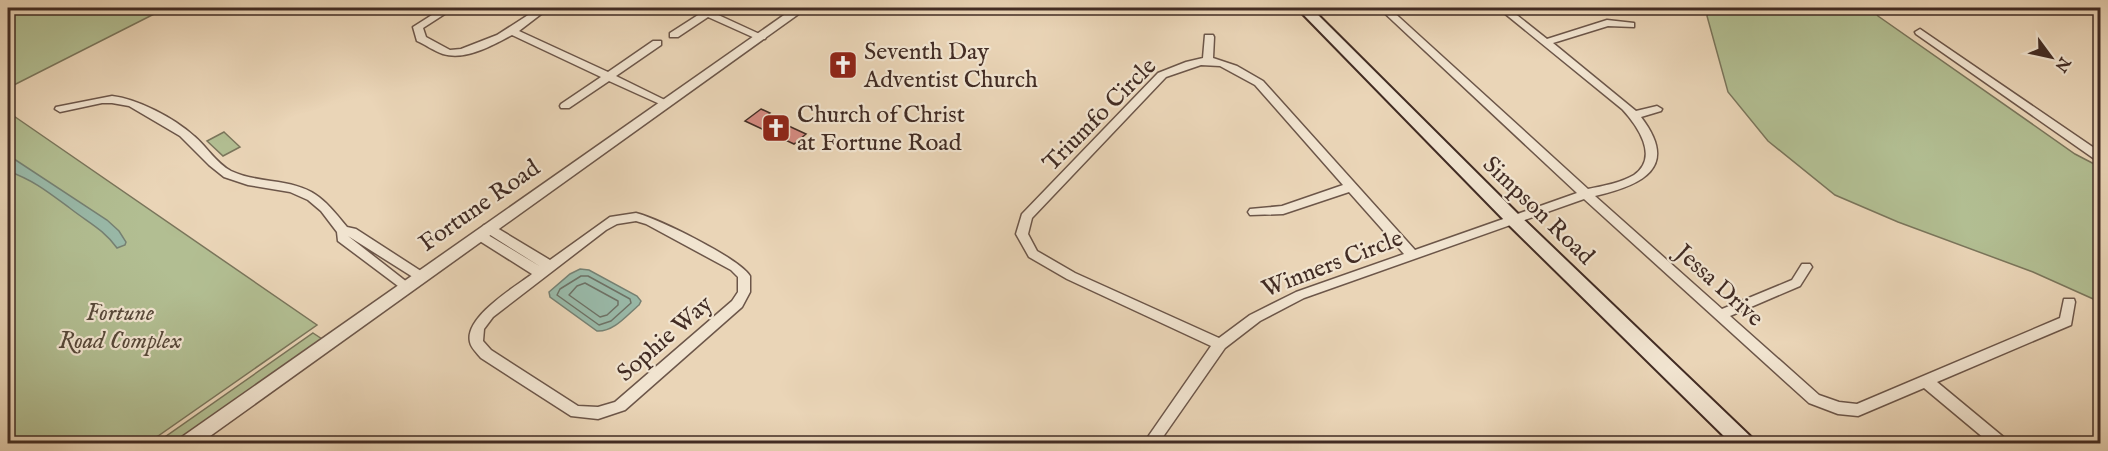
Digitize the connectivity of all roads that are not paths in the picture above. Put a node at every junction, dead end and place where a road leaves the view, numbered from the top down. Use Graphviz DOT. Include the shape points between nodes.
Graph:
graph roads {
  1 [pos="449,8"];
  2 [pos="544,8"];
  3 [pos="801,8"];
  4 [pos="1304,8"];
  5 [pos="1384,8"];
  6 [pos="1503,8"];
  7 [pos="711,10"];
  8 [pos="1630,25"];
  9 [pos="510,30"];
  10 [pos="1920,32"];
  11 [pos="674,35"];
  12 [pos="761,37"];
  13 [pos="1209,37"];
  14 [pos="1547,42"];
  15 [pos="657,43"];
  16 [pos="1208,59"];
  17 [pos="608,76"];
  18 [pos="666,103"];
  19 [pos="565,106"];
  20 [pos="60,109"];
  21 [pos="1657,109"];
  22 [pos="1634,115"];
  23 [pos="2100,157"];
  24 [pos="1350,187"];
  25 [pos="1586,194"];
  26 [pos="1254,212"];
  27 [pos="1514,220"];
  28 [pos="484,231"];
  29 [pos="1413,256"];
  30 [pos="1806,267"];
  31 [pos="546,270"];
  32 [pos="413,281"];
  33 [pos="2069,302"];
  34 [pos="1720,315"];
  35 [pos="1220,344"];
  36 [pos="1927,382"];
  37 [pos="184,444"];
  38 [pos="1150,444"];
  39 [pos="1745,444"];
  40 [pos="2002,444"];
  1 -- 9 [label="street" via="418,27 421,39 450,53 474,50"];
  2 -- 9 [label="street"];
  3 -- 12 [label="street, Fortune Road"];
  4 -- 27 [label="main road, Simpson Road"];
  5 -- 25 [label="street, Jessa Drive"];
  6 -- 14 [label="street"];
  7 -- 11 [label="street"];
  7 -- 12 [label="street"];
  8 -- 14 [label="street" via="1607,23"];
  9 -- 17 [label="street"];
  10 -- 23 [label="street"];
  12 -- 18 [label="street, Fortune Road"];
  13 -- 16 [label="street"];
  14 -- 22 [label="street"];
  15 -- 17 [label="street"];
  16 -- 24 [label="street" via="1241,70 1259,83"];
  16 -- 35 [label="street, Triumfo Circle" via="1183,64 1162,75 1026,217 1022,234 1033,254 1071,276"];
  17 -- 18 [label="street"];
  17 -- 19 [label="street"];
  18 -- 28 [label="street, Fortune Road"];
  20 -- 32 [label="street" via="109,98 136,104 186,135 225,173 310,195 343,231 342,238 381,269"];
  21 -- 22 [label="street"];
  22 -- 25 [label="street, Winners Circle" via="1644,125 1651,144 1643,173 1624,184"];
  24 -- 26 [label="street" via="1283,210"];
  24 -- 29 [label="street"];
  25 -- 27 [label="street, Winners Circle"];
  25 -- 34 [label="street, Jessa Drive"];
  27 -- 29 [label="street, Winners Circle"];
  27 -- 39 [label="main road, Simpson Road"];
  28 -- 31 [label="street"];
  28 -- 32 [label="street, Fortune Road"];
  29 -- 35 [label="street, Winners Circle" via="1300,295 1255,318"];
  30 -- 34 [label="street" via="1796,283"];
  31 -- 31 [label="street, Sophie Way" via="602,227 614,220 636,217 735,267 744,276 745,284 737,304 631,398 613,409 587,414 571,410 486,354 476,342 484,318"];
  32 -- 37 [label="street, Fortune Road"];
  33 -- 36 [label="street, Jessa Drive" via="2066,321"];
  34 -- 36 [label="street, Jessa Drive" via="1814,399 1838,408 1858,410"];
  35 -- 38 [label="street, Winners Circle"];
  36 -- 40 [label="street"];
}
